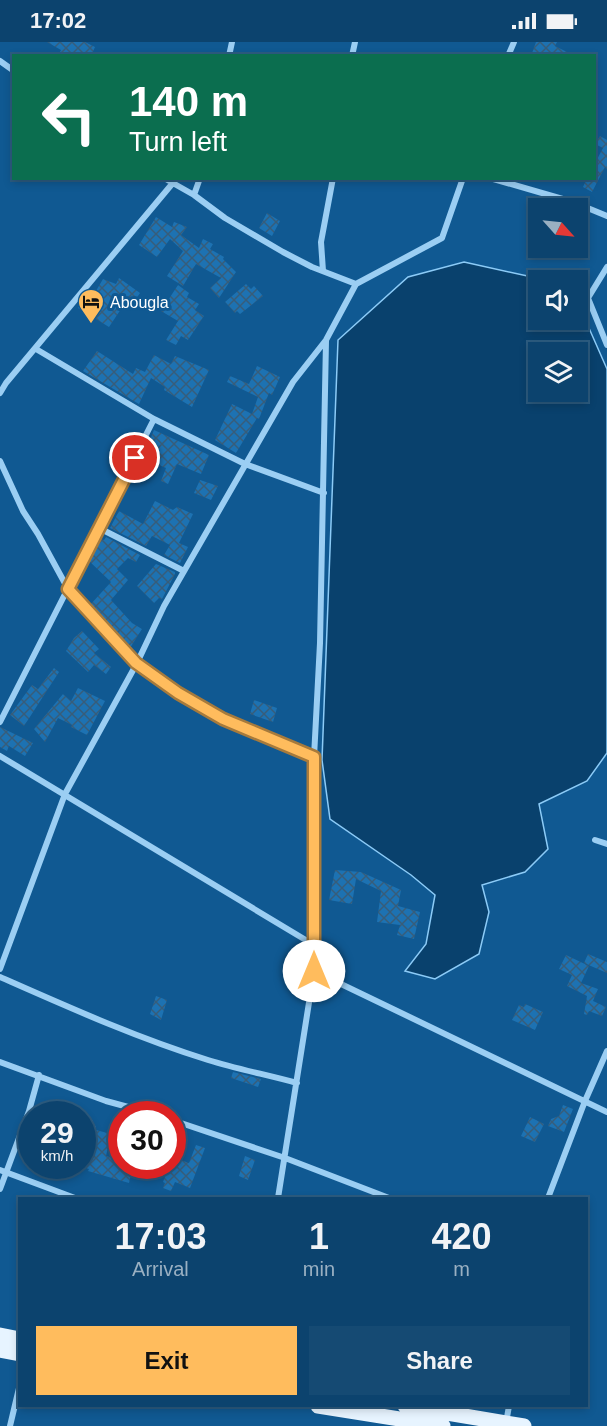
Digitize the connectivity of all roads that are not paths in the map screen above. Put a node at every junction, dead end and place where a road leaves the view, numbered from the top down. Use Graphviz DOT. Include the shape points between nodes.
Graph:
graph roads {
  1 [pos="167,180"];
  2 [pos="199,180"];
  3 [pos="333,180"];
  4 [pos="462,180"];
  5 [pos="497,180"];
  6 [pos="172,184"];
  7 [pos="194,195"];
  8 [pos="607,216"];
  9 [pos="607,267"];
  10 [pos="323,271"];
  11 [pos="356,284"];
  12 [pos="326,340"];
  13 [pos="607,345"];
  14 [pos="36,349"];
  15 [pos="0,393"];
  16 [pos="154,419"];
  17 [pos="0,461"];
  18 [pos="245,464"];
  19 [pos="324,493"];
  20 [pos="99,528"];
  21 [pos="184,571"];
  22 [pos="68,589"];
  23 [pos="136,663"];
  24 [pos="0,722"];
  25 [pos="0,756"];
  26 [pos="314,757"];
  27 [pos="65,794"];
  28 [pos="595,840"];
  29 [pos="607,844"];
  30 [pos="314,945"];
  31 [pos="0,967"];
  32 [pos="314,971"];
  33 [pos="0,977"];
  34 [pos="607,1051"];
  35 [pos="0,1062"];
  36 [pos="39,1076"];
  37 [pos="297,1083"];
  38 [pos="585,1101"];
  39 [pos="108,1102"];
  40 [pos="607,1112"];
  41 [pos="186,1125"];
  42 [pos="285,1158"];
  43 [pos="0,1170"];
  44 [pos="8,1172"];
  45 [pos="0,1189"];
  46 [pos="72,1197"];
  47 [pos="278,1197"];
  48 [pos="385,1197"];
  49 [pos="548,1197"];
  50 [pos="0,1335"];
  51 [pos="18,1339"];
  52 [pos="0,1350"];
  53 [pos="18,1354"];
  54 [pos="18,1392"];
  55 [pos="324,1407"];
  56 [pos="411,1407"];
  57 [pos="509,1407"];
  58 [pos="506,1423"];
  59 [pos="10,1426"];
  60 [pos="443,1426"];
  61 [pos="524,1426"];
  1 -- 6 [label="street"];
  2 -- 7 [label="street"];
  3 -- 10 [label="street" via="321,242"];
  4 -- 11 [label="street" via="442,238"];
  5 -- 8 [label="street"];
  6 -- 7 [label="street"];
  6 -- 14 [label="street"];
  7 -- 10 [label="street" via="264,241"];
  9 -- 13 [label="street" via="588,298"];
  10 -- 11 [label="street"];
  11 -- 12 [label="street"];
  12 -- 18 [label="street" via="293,382"];
  12 -- 19 [label="street"];
  14 -- 15 [label="street"];
  14 -- 16 [label="street"];
  16 -- 18 [label="street"];
  16 -- 20 [label="street"];
  17 -- 22 [label="street" via="23,511"];
  18 -- 19 [label="street"];
  18 -- 21 [label="street"];
  19 -- 26 [label="street"];
  20 -- 21 [label="street"];
  20 -- 22 [label="street"];
  21 -- 23 [label="street"];
  22 -- 23 [label="street"];
  22 -- 24 [label="street"];
  23 -- 26 [label="street" via="223,719"];
  23 -- 27 [label="street"];
  25 -- 27 [label="street"];
  26 -- 30 [label="street"];
  27 -- 30 [label="street"];
  27 -- 31 [label="street"];
  28 -- 29 [label="street"];
  30 -- 32 [label="street"];
  32 -- 37 [label="street"];
  32 -- 38 [label="street"];
  33 -- 37 [label="street" via="149,1040 210,1061"];
  34 -- 38 [label="street"];
  35 -- 36 [label="street"];
  36 -- 39 [label="street"];
  36 -- 44 [label="street"];
  37 -- 42 [label="street"];
  38 -- 40 [label="street"];
  38 -- 49 [label="street"];
  41 -- 42 [label="street"];
  42 -- 47 [label="street"];
  42 -- 48 [label="street"];
  43 -- 44 [label="street"];
  44 -- 45 [label="street"];
  44 -- 46 [label="street"];
  50 -- 51 [label="main road"];
  52 -- 53 [label="main road"];
  54 -- 59 [label="street"];
  55 -- 60 [label="main road"];
  56 -- 58 [label="main road"];
  57 -- 58 [label="street"];
  58 -- 61 [label="main road"];
}
